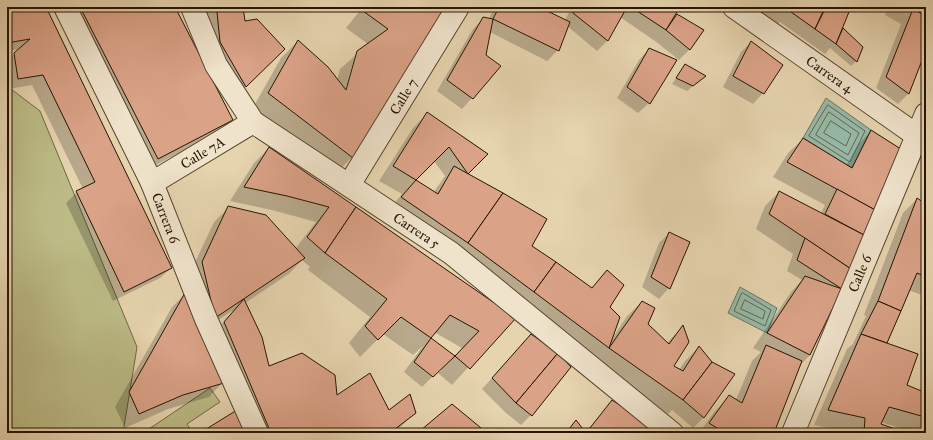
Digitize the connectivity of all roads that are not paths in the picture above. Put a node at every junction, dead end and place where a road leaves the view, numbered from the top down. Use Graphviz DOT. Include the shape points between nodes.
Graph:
graph roads {
  1 [pos="65,7"];
  2 [pos="192,7"];
  3 [pos="458,7"];
  4 [pos="734,7"];
  5 [pos="926,114"];
  6 [pos="253,122"];
  7 [pos="922,139"];
  8 [pos="152,183"];
  9 [pos="349,185"];
  10 [pos="257,433"];
  11 [pos="672,433"];
  12 [pos="793,433"];
  1 -- 8 [label="street, Carrera 6"];
  2 -- 6 [label="street, Carrera 5" via="216,64"];
  3 -- 9 [label="street, Calle 7"];
  4 -- 7 [label="street, Carrera 4"];
  5 -- 7 [label="street, Calle 6"];
  6 -- 8 [label="street, Calle 7A"];
  6 -- 9 [label="street, Carrera 5"];
  7 -- 12 [label="street, Calle 6"];
  8 -- 10 [label="street, Carrera 6" via="206,319"];
  9 -- 11 [label="street, Carrera 5" via="451,253"];
}
